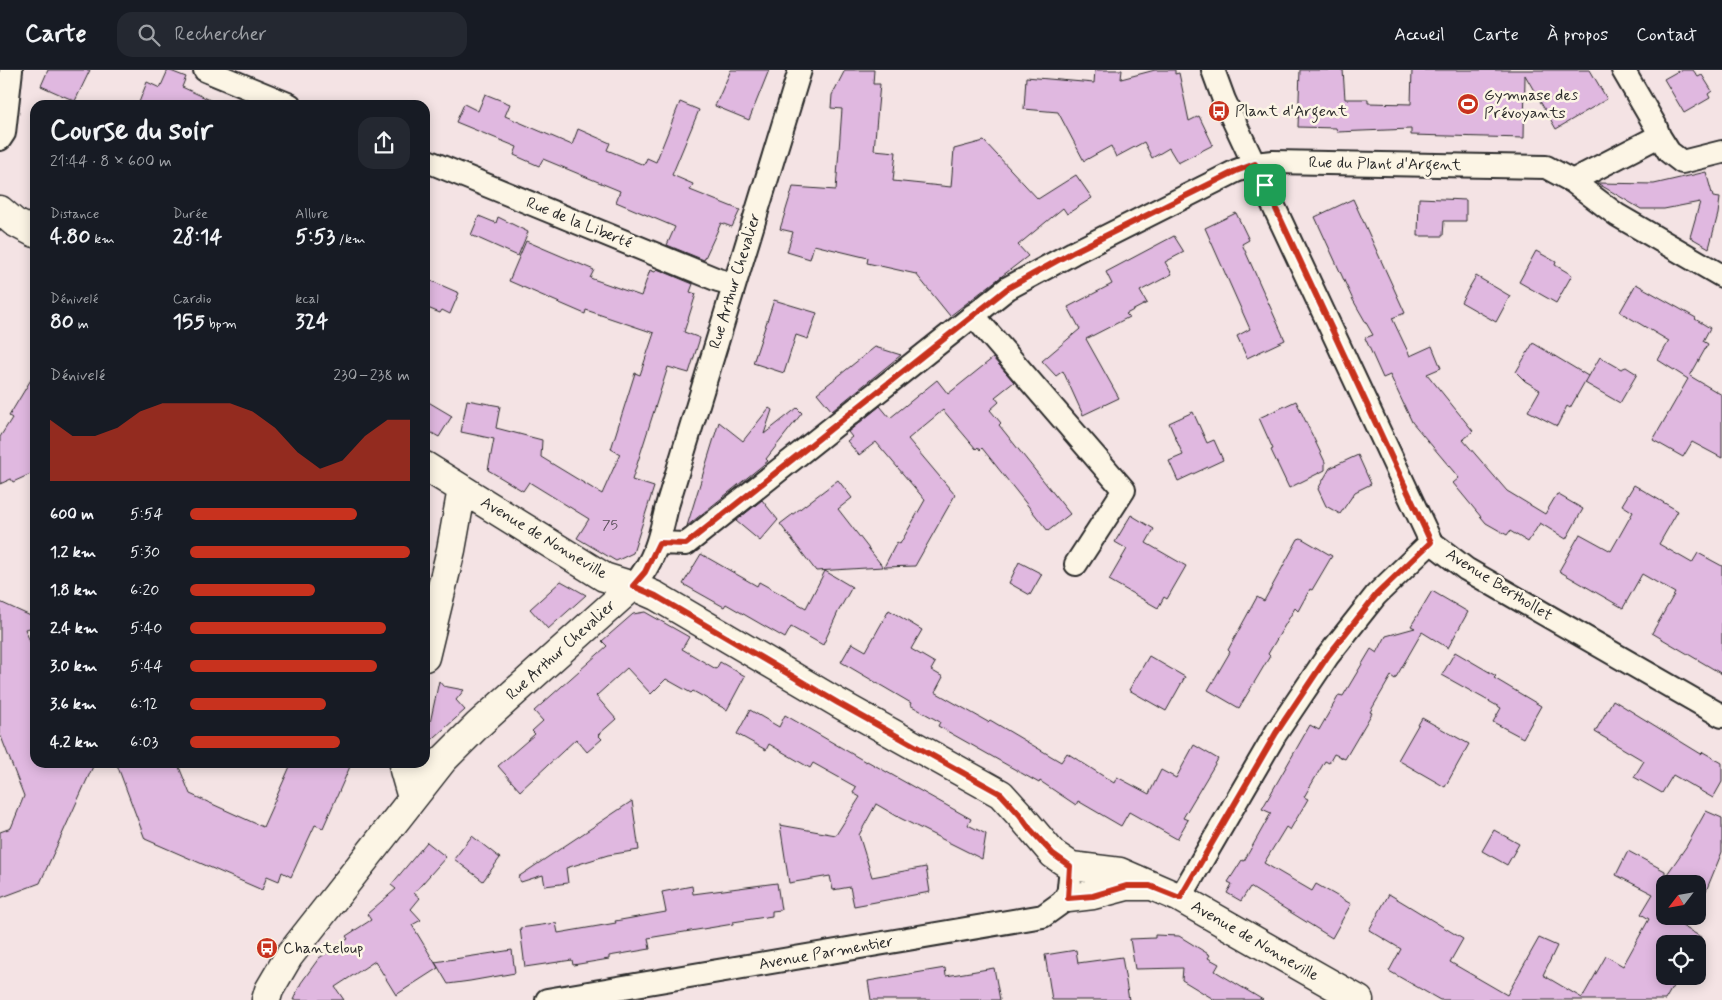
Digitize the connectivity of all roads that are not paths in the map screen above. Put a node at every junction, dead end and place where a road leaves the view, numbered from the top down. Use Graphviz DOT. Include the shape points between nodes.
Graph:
graph roads {
  1 [pos="11,70"];
  2 [pos="205,70"];
  3 [pos="800,70"];
  4 [pos="1213,70"];
  5 [pos="1623,70"];
  6 [pos="278,100"];
  7 [pos="1659,136"];
  8 [pos="0,140"];
  9 [pos="1722,152"];
  10 [pos="430,162"];
  11 [pos="1255,164"];
  12 [pos="1572,181"];
  13 [pos="0,210"];
  14 [pos="30,230"];
  15 [pos="1722,276"];
  16 [pos="733,284"];
  17 [pos="974,315"];
  18 [pos="430,469"];
  19 [pos="462,488"];
  20 [pos="1431,542"];
  21 [pos="659,543"];
  22 [pos="1076,564"];
  23 [pos="633,586"];
  24 [pos="430,636"];
  25 [pos="1722,716"];
  26 [pos="404,768"];
  27 [pos="412,798"];
  28 [pos="1070,866"];
  29 [pos="1150,886"];
  30 [pos="1068,898"];
  31 [pos="1180,898"];
  32 [pos="266,1000"];
  33 [pos="546,1000"];
  34 [pos="1359,1000"];
  1 -- 8 [label="street" via="4,133"];
  2 -- 6 [label="street"];
  3 -- 16 [label="street, Rue Arthur Chevalier"];
  4 -- 11 [label="street, Avenue Berthollet"];
  5 -- 7 [label="street" via="1656,125"];
  7 -- 9 [label="street" via="1669,152 1682,162"];
  7 -- 12 [label="street"];
  10 -- 16 [label="street, Rue de la Liberté"];
  11 -- 12 [label="street, Rue du Plant d'Argent" via="1546,167"];
  11 -- 17 [label="street, Rue du Plant d'Argent" via="1073,252 1008,288"];
  11 -- 20 [label="street, Avenue Berthollet"];
  12 -- 15 [label="street, Rue du Plant d'Argent" via="1617,215"];
  13 -- 14 [label="street"];
  16 -- 21 [label="street, Rue Arthur Chevalier"];
  17 -- 21 [label="street, Rue du Plant d'Argent" via="686,544"];
  17 -- 22 [label="street" via="1124,490"];
  18 -- 19 [label="street, Avenue de Nonneville"];
  19 -- 23 [label="street, Avenue de Nonneville" via="604,576"];
  19 -- 24 [label="street"];
  20 -- 25 [label="street, Avenue Berthollet" via="1466,569"];
  20 -- 31 [label="street" via="1376,595 1327,657 1276,733"];
  21 -- 23 [label="street, Rue Arthur Chevalier" via="645,572"];
  23 -- 27 [label="street, Rue Arthur Chevalier" via="478,725 442,760"];
  23 -- 28 [label="street, Avenue de Nonneville" via="656,596 1001,794 1053,854"];
  26 -- 27 [label="street"];
  27 -- 32 [label="street, Rue Arthur Chevalier" via="289,956"];
  28 -- 29 [label="street, Avenue de Nonneville" via="1120,872"];
  28 -- 30 [label="street"];
  29 -- 30 [label="street, Avenue de Nonneville" via="1127,886 1093,896"];
  29 -- 31 [label="street, Avenue de Nonneville"];
  30 -- 33 [label="street, Avenue Parmentier" via="1043,916"];
  31 -- 34 [label="street, Avenue de Nonneville"];
}
